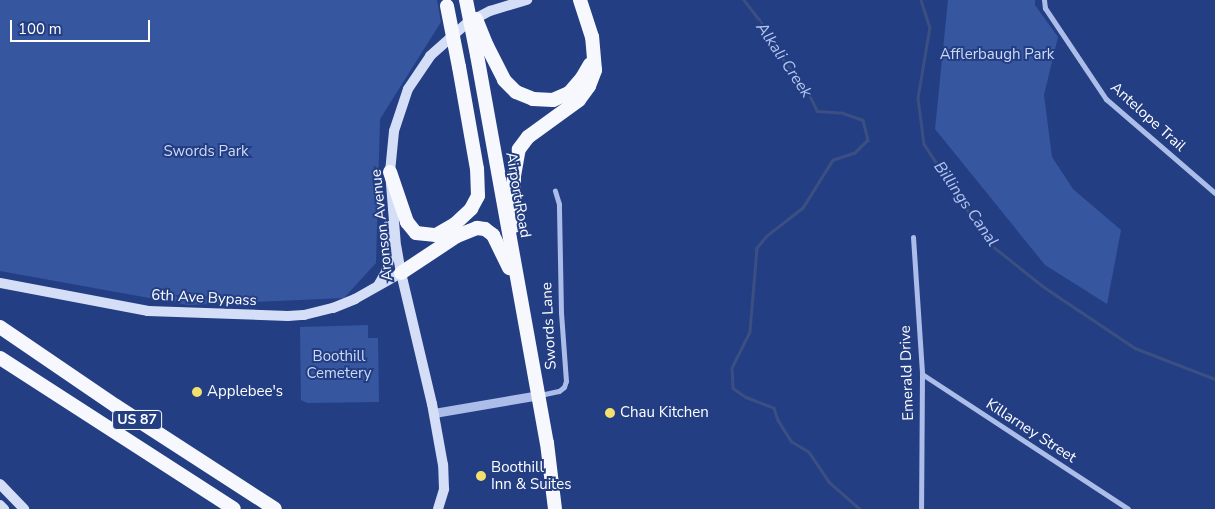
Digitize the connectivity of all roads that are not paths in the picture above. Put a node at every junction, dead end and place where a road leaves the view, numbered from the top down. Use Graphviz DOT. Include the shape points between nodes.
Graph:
graph roads {
  1 [pos="467,0"];
  2 [pos="527,0"];
  3 [pos="580,0"];
  4 [pos="1044,0"];
  5 [pos="447,3"];
  6 [pos="594,48"];
  7 [pos="482,50"];
  8 [pos="390,172"];
  9 [pos="555,191"];
  10 [pos="1215,193"];
  11 [pos="913,237"];
  12 [pos="513,259"];
  13 [pos="400,274"];
  14 [pos="0,283"];
  15 [pos="379,285"];
  16 [pos="520,296"];
  17 [pos="0,327"];
  18 [pos="0,358"];
  19 [pos="922,374"];
  20 [pos="539,395"];
  21 [pos="434,413"];
  22 [pos="0,484"];
  23 [pos="0,505"];
  24 [pos="4,509"];
  25 [pos="24,509"];
  26 [pos="234,509"];
  27 [pos="276,509"];
  28 [pos="438,509"];
  29 [pos="555,509"];
  30 [pos="921,509"];
  31 [pos="1128,509"];
  1 -- 7 [label="highway, Airport Road, bridge"];
  2 -- 8 [label="main road, Aronson Avenue" via="467,23 430,56 408,89 400,108"];
  3 -- 6 [label="highway"];
  4 -- 10 [label="street, Antelope Trail" via="1045,8 1106,99"];
  5 -- 8 [label="highway, bridge" via="477,169 478,196 471,209 455,224 436,235 416,233 407,222"];
  6 -- 7 [label="highway" via="586,73 576,86 560,98 543,100 524,97 510,86"];
  6 -- 12 [label="highway" via="595,70 579,100 528,136 519,149 514,176"];
  7 -- 12 [label="highway, Airport Road"];
  8 -- 13 [label="main road, Aronson Avenue"];
  8 -- 15 [label="main road" via="389,259"];
  9 -- 20 [label="street, Swords Lane" via="559,204 566,382 558,391"];
  11 -- 19 [label="street, Emerald Drive"];
  12 -- 16 [label="highway, Airport Road"];
  13 -- 15 [label="main road, 6th Ave Bypass"];
  13 -- 16 [label="highway" via="470,229 485,229 500,246"];
  13 -- 21 [label="main road, Aronson Avenue"];
  14 -- 15 [label="main road, 6th Ave Bypass" via="148,311 288,316 333,308"];
  16 -- 20 [label="highway, Airport Road"];
  17 -- 27 [label="highway, US 87"];
  18 -- 26 [label="highway, US 87"];
  19 -- 30 [label="street, Emerald Drive"];
  19 -- 31 [label="street, Killarney Street"];
  20 -- 21 [label="street, Swords Lane"];
  20 -- 29 [label="highway, Airport Road"];
  21 -- 28 [label="main road, Aronson Avenue" via="444,480"];
  22 -- 25 [label="main road"];
  23 -- 24 [label="main road"];
}
